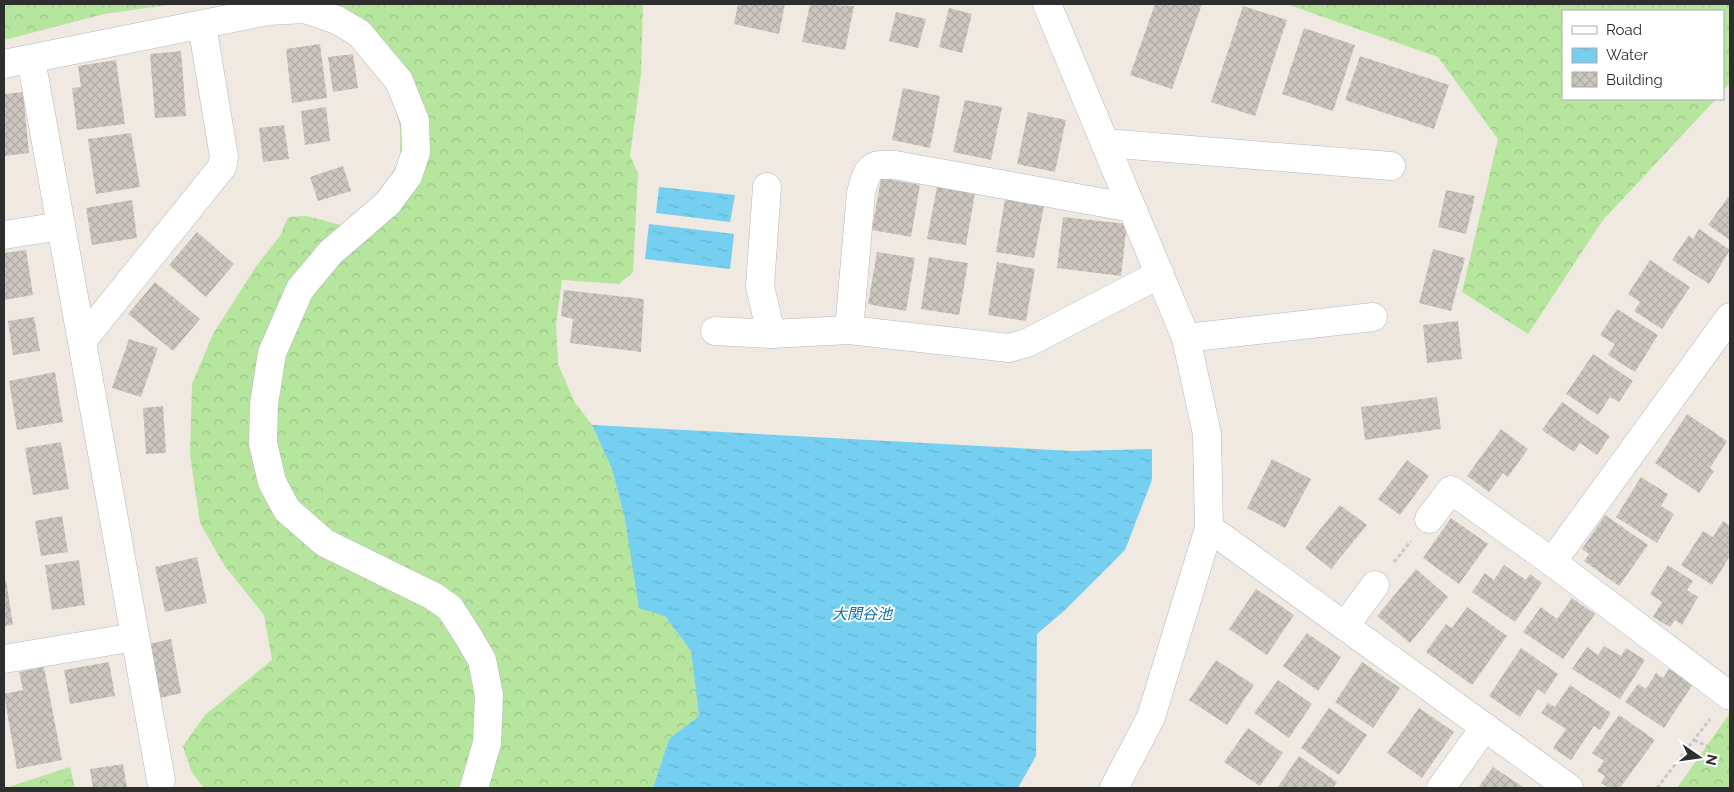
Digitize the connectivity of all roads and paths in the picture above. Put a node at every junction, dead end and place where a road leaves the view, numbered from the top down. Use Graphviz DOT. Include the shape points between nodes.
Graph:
graph roads {
  1 [pos="1047,4"];
  2 [pos="202,24"];
  3 [pos="31,59"];
  4 [pos="4,64"];
  5 [pos="1105,143"];
  6 [pos="1391,166"];
  7 [pos="767,187"];
  8 [pos="1132,208"];
  9 [pos="61,226"];
  10 [pos="4,235"];
  11 [pos="1160,274"];
  12 [pos="1373,317"];
  13 [pos="1730,317"];
  14 [pos="849,330"];
  15 [pos="715,331"];
  16 [pos="771,334"];
  17 [pos="1186,338"];
  18 [pos="82,340"];
  19 [pos="1429,519"];
  20 [pos="1209,528"];
  21 [pos="1552,562"];
  22 [pos="1375,585"];
  23 [pos="1345,626"];
  24 [pos="135,637"];
  25 [pos="4,659"];
  26 [pos="1723,704"];
  27 [pos="1486,727"];
  28 [pos="1694,740"];
  29 [pos="1707,746"];
  30 [pos="161,780"];
  31 [pos="474,788"];
  32 [pos="1114,788"];
  33 [pos="1441,788"];
  34 [pos="1569,788"];
  35 [pos="1657,788"];
  1 -- 5 [label="street"];
  2 -- 3 [label="street"];
  2 -- 18 [label="street" via="224,157 222,167"];
  2 -- 31 [label="street" via="268,11 305,9 337,20 359,33 399,81 416,121 416,152 408,176 388,203 331,252 300,289 272,353 264,404 263,443 272,482 287,510 325,543 433,596 450,608 468,636 482,660 489,695 486,743"];
  3 -- 4 [label="street"];
  3 -- 9 [label="street"];
  5 -- 6 [label="street"];
  5 -- 8 [label="street"];
  7 -- 16 [label="street" via="760,286"];
  8 -- 11 [label="street"];
  8 -- 14 [label="street" via="895,165 872,167 866,175 862,193"];
  9 -- 10 [label="street"];
  9 -- 18 [label="street"];
  11 -- 14 [label="street" via="1027,343 1009,348"];
  11 -- 17 [label="street"];
  12 -- 17 [label="street"];
  13 -- 21 [label="street"];
  14 -- 16 [label="street"];
  15 -- 16 [label="street"];
  17 -- 20 [label="street" via="1207,434"];
  18 -- 24 [label="street"];
  19 -- 21 [label="street" via="1451,490"];
  19 -- 22 [label="path"];
  20 -- 23 [label="street"];
  20 -- 32 [label="street" via="1151,717"];
  21 -- 26 [label="street"];
  22 -- 23 [label="street"];
  23 -- 27 [label="street"];
  24 -- 25 [label="street"];
  24 -- 30 [label="street"];
  26 -- 28 [label="path"];
  27 -- 33 [label="street"];
  27 -- 34 [label="street"];
  28 -- 29 [label="path"];
  28 -- 35 [label="path"];
}
